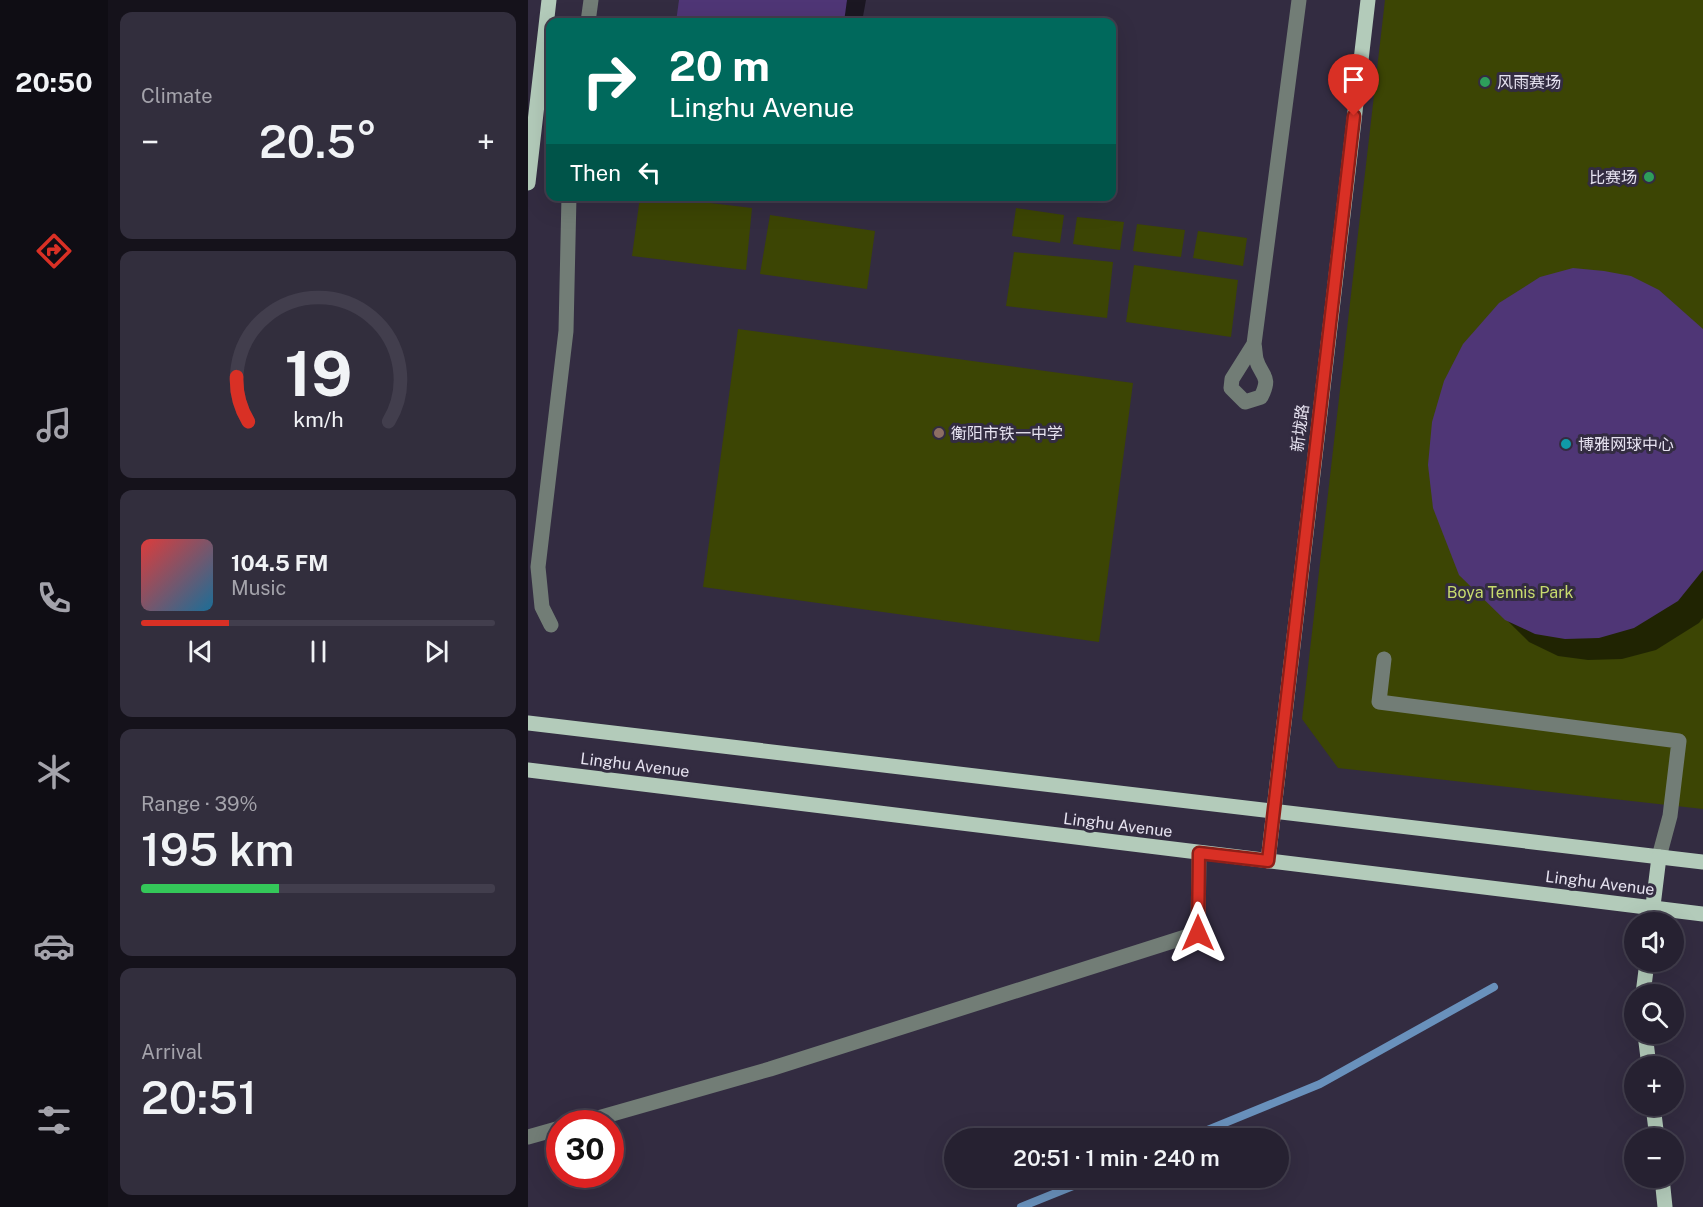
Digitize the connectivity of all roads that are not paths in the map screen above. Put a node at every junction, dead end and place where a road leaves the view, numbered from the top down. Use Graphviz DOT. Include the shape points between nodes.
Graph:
graph roads {
  1 [pos="549,0"];
  2 [pos="591,0"];
  3 [pos="1299,0"];
  4 [pos="1368,0"];
  5 [pos="547,18"];
  6 [pos="589,18"];
  7 [pos="546,26"];
  8 [pos="528,183"];
  9 [pos="569,201"];
  10 [pos="1254,344"];
  11 [pos="551,626"];
  12 [pos="1384,659"];
  13 [pos="528,723"];
  14 [pos="528,770"];
  15 [pos="1274,811"];
  16 [pos="1199,853"];
  17 [pos="1659,857"];
  18 [pos="1268,861"];
  19 [pos="1703,862"];
  20 [pos="1631,912"];
  21 [pos="1652,912"];
  22 [pos="1684,914"];
  23 [pos="1703,914"];
  24 [pos="624,1111"];
  25 [pos="546,1132"];
  26 [pos="528,1137"];
  27 [pos="1663,1188"];
  28 [pos="1665,1207"];
  1 -- 5 [label="main road"];
  2 -- 6 [label="street"];
  3 -- 10 [label="street"];
  4 -- 15 [label="main road, 新垅路"];
  7 -- 8 [label="main road"];
  9 -- 11 [label="street" via="566,331 538,567 542,607"];
  12 -- 17 [label="street" via="1379,702 1679,741 1670,816"];
  13 -- 15 [label="main road, Linghu Avenue"];
  14 -- 16 [label="main road, Linghu Avenue"];
  15 -- 17 [label="main road, Linghu Avenue"];
  15 -- 18 [label="main road, 新垅路"];
  16 -- 18 [label="main road, Linghu Avenue"];
  16 -- 24 [label="street" via="1198,933 770,1069"];
  17 -- 19 [label="main road, Linghu Avenue"];
  17 -- 21 [label="main road"];
  18 -- 20 [label="main road, Linghu Avenue"];
  22 -- 23 [label="main road, Linghu Avenue"];
  25 -- 26 [label="street"];
  27 -- 28 [label="main road"];
}
